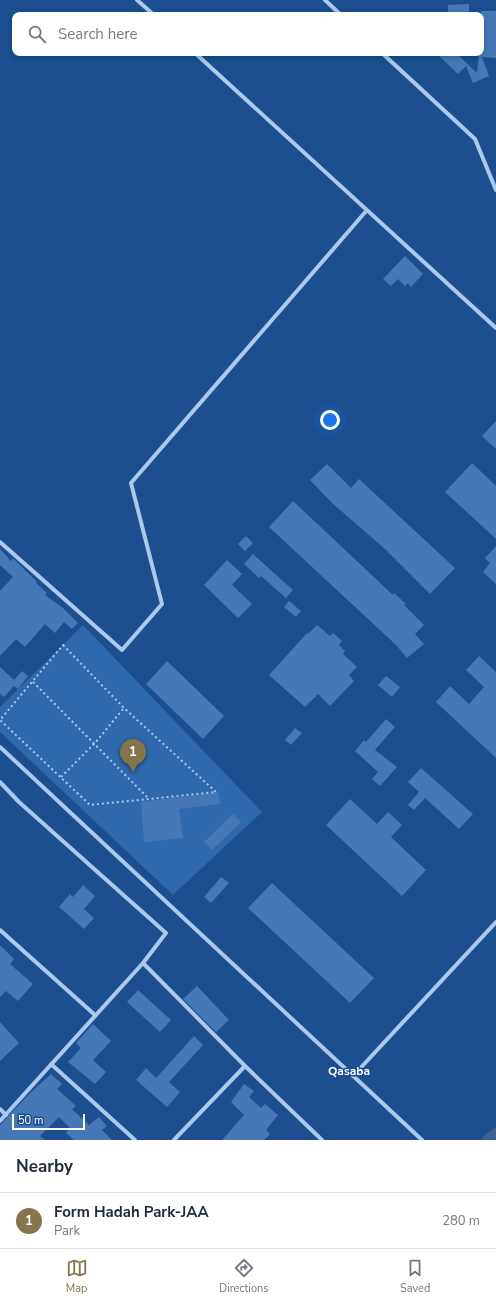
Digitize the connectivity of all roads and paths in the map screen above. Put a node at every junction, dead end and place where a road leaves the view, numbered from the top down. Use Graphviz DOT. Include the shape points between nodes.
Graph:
graph roads {
  1 [pos="137,0"];
  2 [pos="325,0"];
  3 [pos="151,12"];
  4 [pos="338,12"];
  5 [pos="198,56"];
  6 [pos="385,56"];
  7 [pos="496,190"];
  8 [pos="367,210"];
  9 [pos="496,328"];
  10 [pos="0,542"];
  11 [pos="33,681"];
  12 [pos="124,708"];
  13 [pos="95,743"];
  14 [pos="0,747"];
  15 [pos="61,778"];
  16 [pos="0,782"];
  17 [pos="149,799"];
  18 [pos="496,922"];
  19 [pos="0,930"];
  20 [pos="143,962"];
  21 [pos="95,1016"];
  22 [pos="51,1064"];
  23 [pos="245,1066"];
  24 [pos="353,1076"];
  25 [pos="0,1109"];
  26 [pos="6,1115"];
  27 [pos="0,1121"];
  28 [pos="135,1140"];
  29 [pos="174,1140"];
  30 [pos="322,1140"];
  31 [pos="422,1140"];
  1 -- 3 [label="street"];
  2 -- 4 [label="street"];
  5 -- 8 [label="street"];
  6 -- 7 [label="street" via="475,139"];
  8 -- 9 [label="street"];
  8 -- 10 [label="street" via="132,483 162,604 122,650"];
  11 -- 12 [label="path" via="63,646"];
  11 -- 13 [label="path"];
  11 -- 15 [label="path" via="0,720"];
  12 -- 13 [label="path"];
  12 -- 17 [label="path" via="216,792"];
  13 -- 15 [label="path"];
  13 -- 17 [label="path"];
  14 -- 24 [label="street"];
  15 -- 17 [label="path" via="90,805"];
  16 -- 20 [label="street" via="19,802 166,933"];
  18 -- 24 [label="street"];
  19 -- 21 [label="street"];
  20 -- 21 [label="street"];
  20 -- 23 [label="street"];
  21 -- 22 [label="street"];
  22 -- 26 [label="street"];
  22 -- 28 [label="street"];
  23 -- 29 [label="street"];
  23 -- 30 [label="street"];
  24 -- 31 [label="street"];
  25 -- 26 [label="street"];
  26 -- 27 [label="street"];
}
